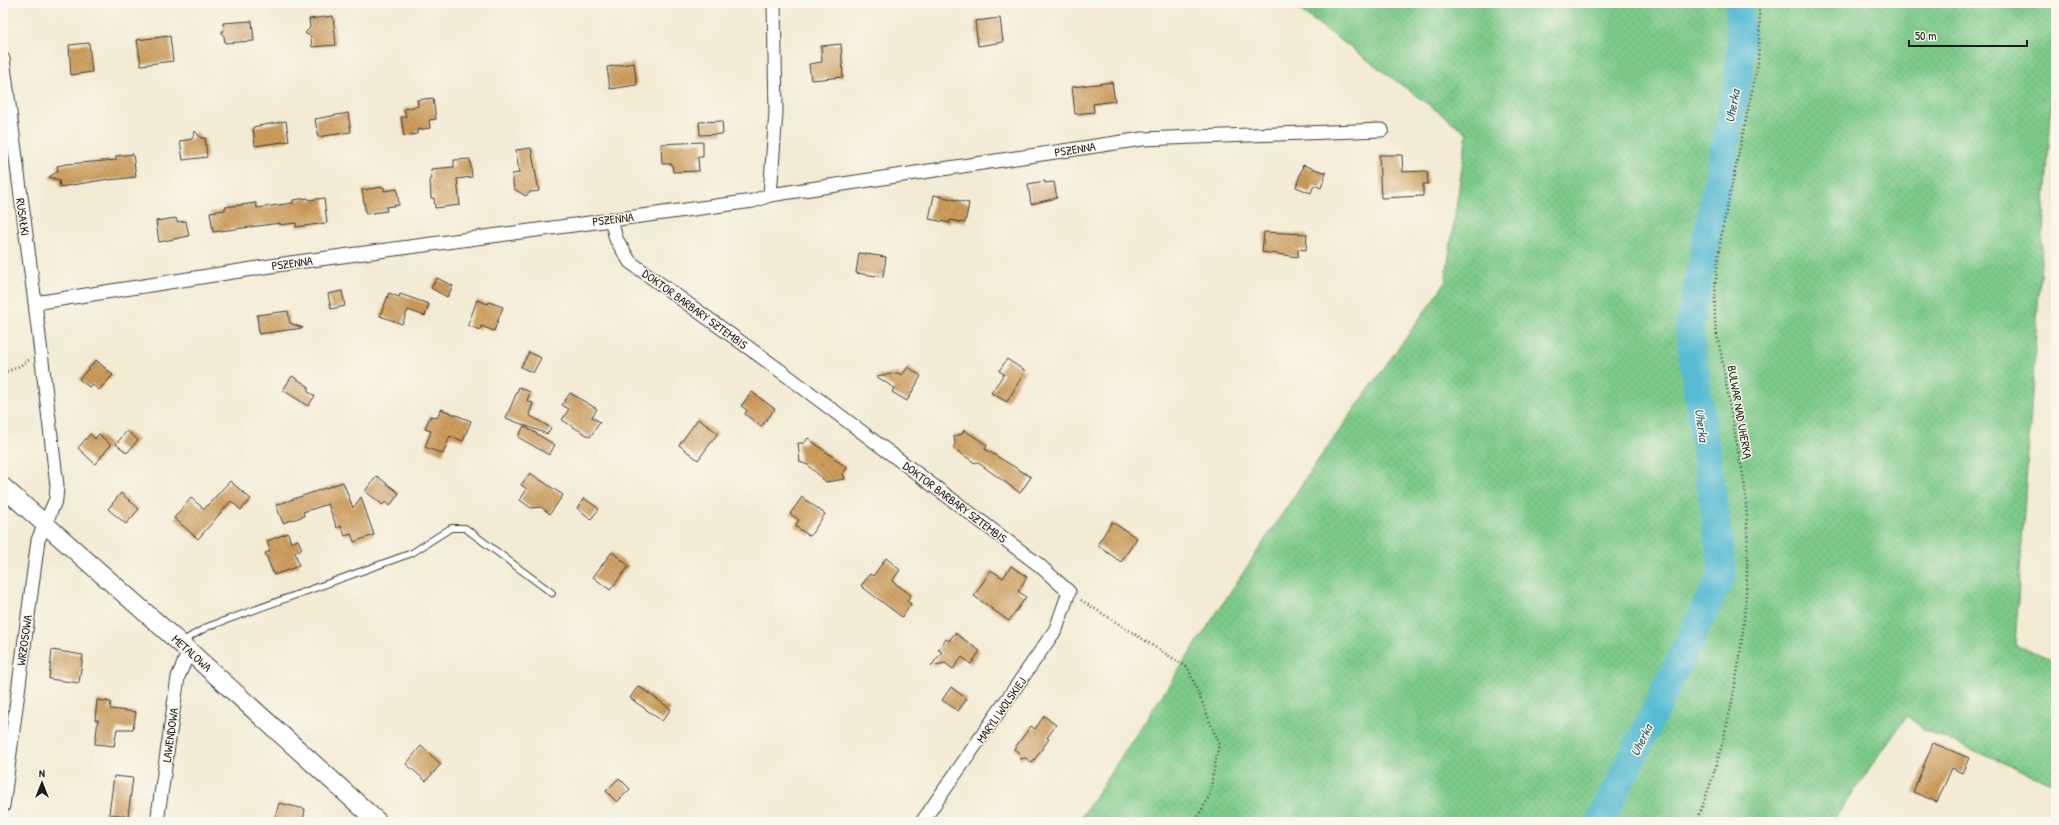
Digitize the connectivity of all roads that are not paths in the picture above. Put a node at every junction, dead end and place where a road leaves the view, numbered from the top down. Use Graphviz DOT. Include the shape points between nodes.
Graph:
graph roads {
  1 [pos="774,3"];
  2 [pos="3,59"];
  3 [pos="1382,130"];
  4 [pos="770,195"];
  5 [pos="611,219"];
  6 [pos="35,303"];
  7 [pos="3,487"];
  8 [pos="45,523"];
  9 [pos="1069,592"];
  10 [pos="552,593"];
  11 [pos="184,647"];
  12 [pos="3,806"];
  13 [pos="157,822"];
  14 [pos="378,822"];
  15 [pos="922,822"];
  1 -- 4 [label="street" via="776,112"];
  2 -- 6 [label="street, RUSAŁKI"];
  3 -- 4 [label="street, PSZENNA" via="1142,139"];
  4 -- 5 [label="street, PSZENNA" via="753,202"];
  5 -- 6 [label="street, PSZENNA" via="290,262"];
  5 -- 9 [label="street, DOKTOR BARBARY SZTEMBIS" via="616,239 630,262 778,369 1032,560"];
  6 -- 8 [label="street" via="57,486 56,500"];
  7 -- 8 [label="street, METALOWA"];
  8 -- 11 [label="street, METALOWA"];
  8 -- 12 [label="street, WRZOSOWA" via="38,540"];
  9 -- 15 [label="street, MARYLI WOLSKIEJ" via="1056,629"];
  10 -- 11 [label="lane" via="465,528 451,528 412,554 207,627"];
  11 -- 13 [label="street, LAWENDOWA"];
  11 -- 14 [label="street, METALOWA"];
}
